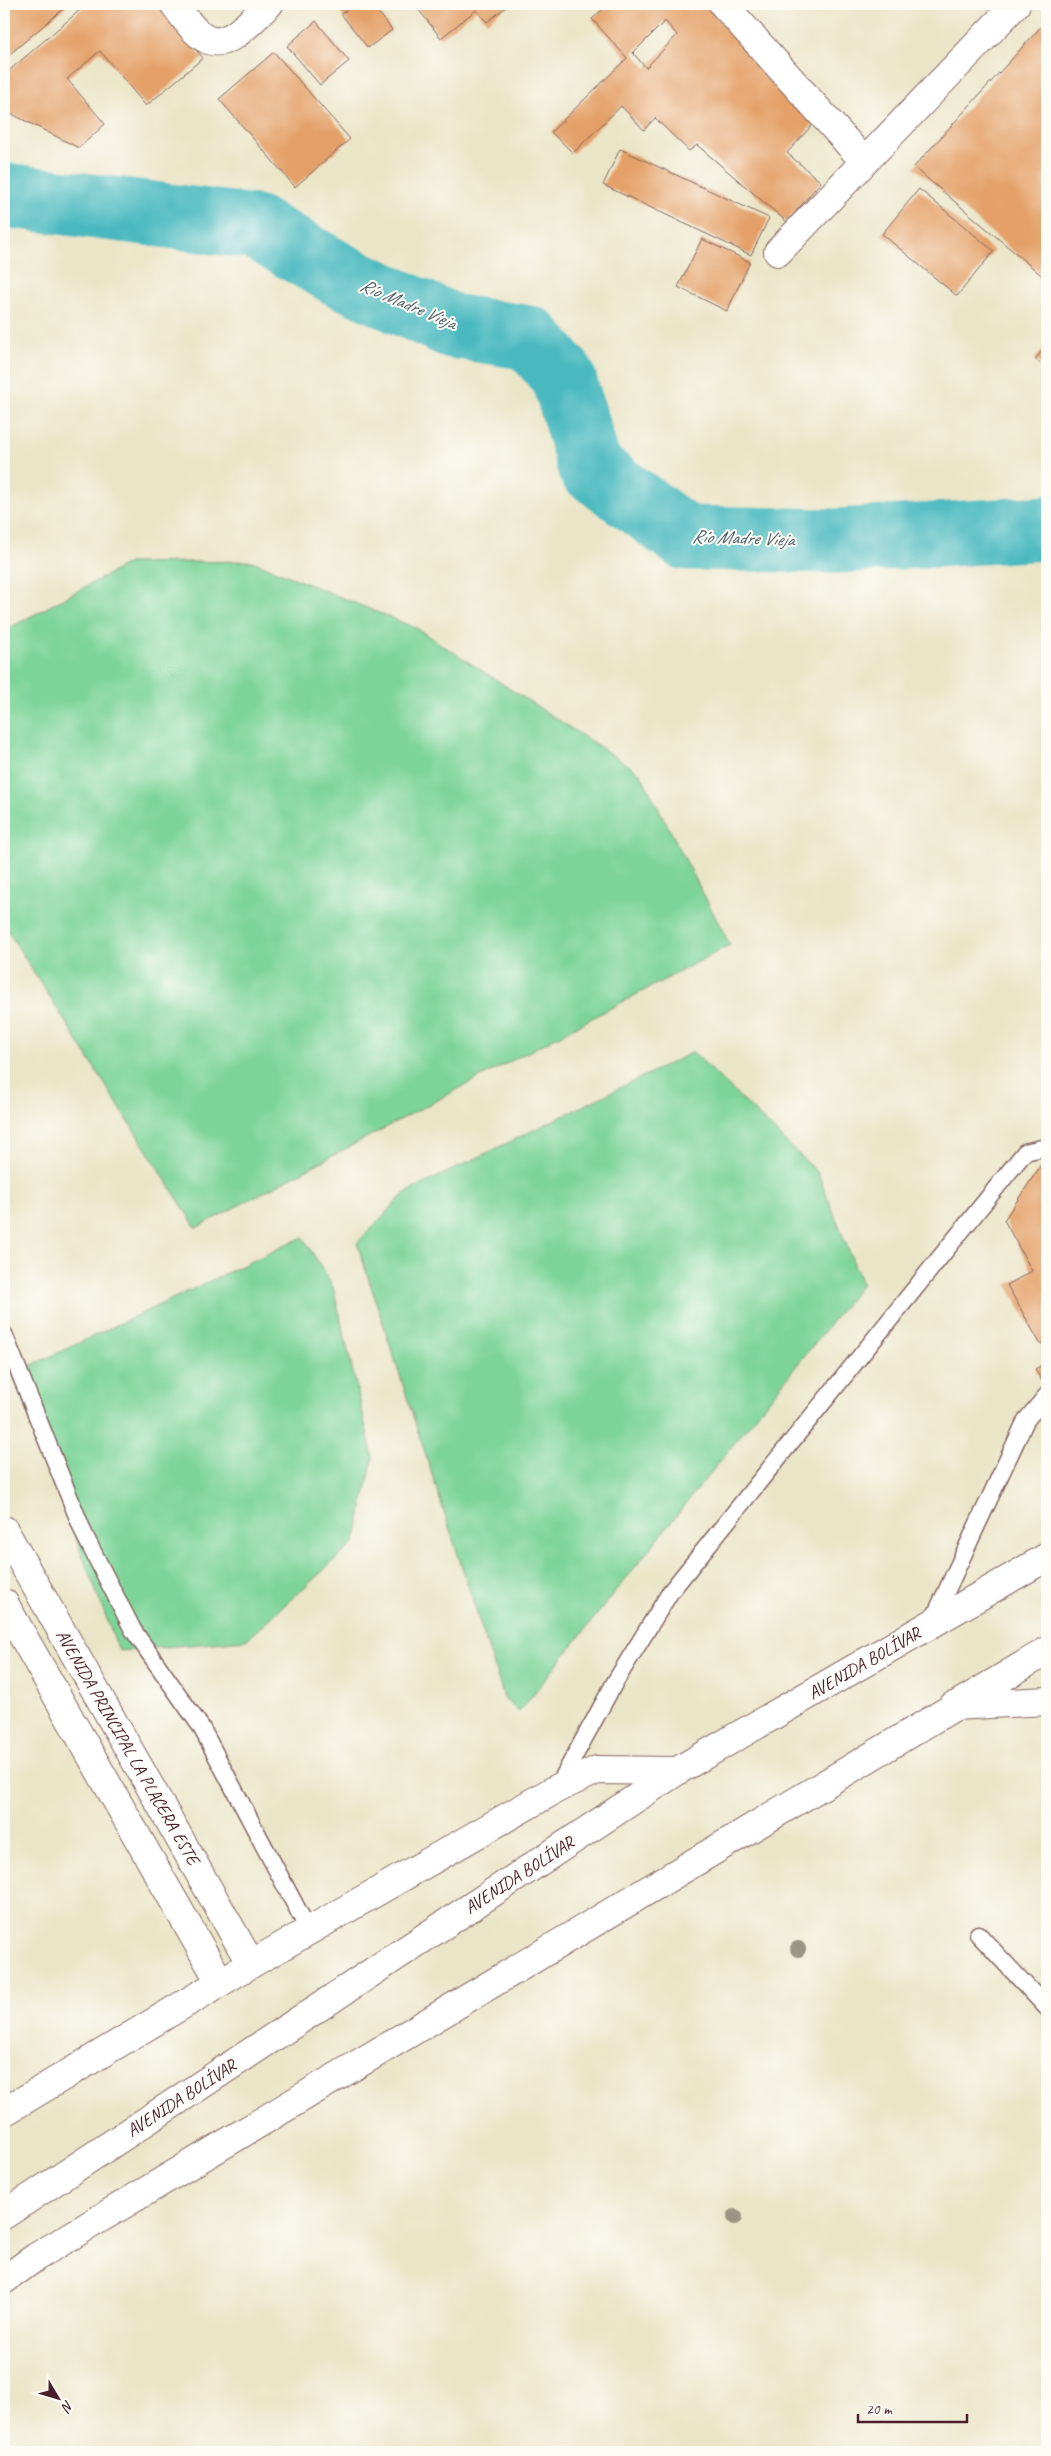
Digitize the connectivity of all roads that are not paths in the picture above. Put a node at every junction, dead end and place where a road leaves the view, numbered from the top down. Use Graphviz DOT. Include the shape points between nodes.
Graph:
graph roads {
  1 [pos="174,4"];
  2 [pos="269,4"];
  3 [pos="723,4"];
  4 [pos="1016,4"];
  5 [pos="864,161"];
  6 [pos="778,252"];
  7 [pos="1047,1151"];
  8 [pos="4,1334"];
  9 [pos="1047,1395"];
  10 [pos="4,1530"];
  11 [pos="1047,1557"];
  12 [pos="4,1603"];
  13 [pos="932,1624"];
  14 [pos="1047,1651"];
  15 [pos="1047,1701"];
  16 [pos="952,1706"];
  17 [pos="677,1771"];
  18 [pos="556,1789"];
  19 [pos="309,1931"];
  20 [pos="978,1934"];
  21 [pos="251,1964"];
  22 [pos="220,1982"];
  23 [pos="1047,2008"];
  24 [pos="4,2112"];
  25 [pos="4,2215"];
  26 [pos="4,2280"];
  1 -- 2 [label="street" via="199,35 212,43 226,41"];
  3 -- 5 [label="street"];
  4 -- 5 [label="street"];
  5 -- 6 [label="street"];
  7 -- 18 [label="lane" via="1042,1148 1025,1152 671,1591 615,1682"];
  8 -- 19 [label="lane" via="85,1536 133,1630 201,1727"];
  9 -- 13 [label="lane" via="1026,1420"];
  10 -- 21 [label="street, AVENIDA PRINCIPAL LA PLACERA ESTE"];
  11 -- 13 [label="street, AVENIDA BOLÍVAR"];
  12 -- 22 [label="street, AVENIDA PRINCIPAL LA PLACERA ESTE"];
  13 -- 17 [label="street, AVENIDA BOLÍVAR"];
  14 -- 16 [label="street"];
  15 -- 16 [label="street"];
  16 -- 26 [label="street" via="36,2256"];
  17 -- 18 [label="street" via="597,1770"];
  17 -- 25 [label="street, AVENIDA BOLÍVAR"];
  18 -- 19 [label="street"];
  19 -- 21 [label="street"];
  20 -- 23 [label="lane"];
  21 -- 22 [label="street"];
  22 -- 24 [label="street"];
}
